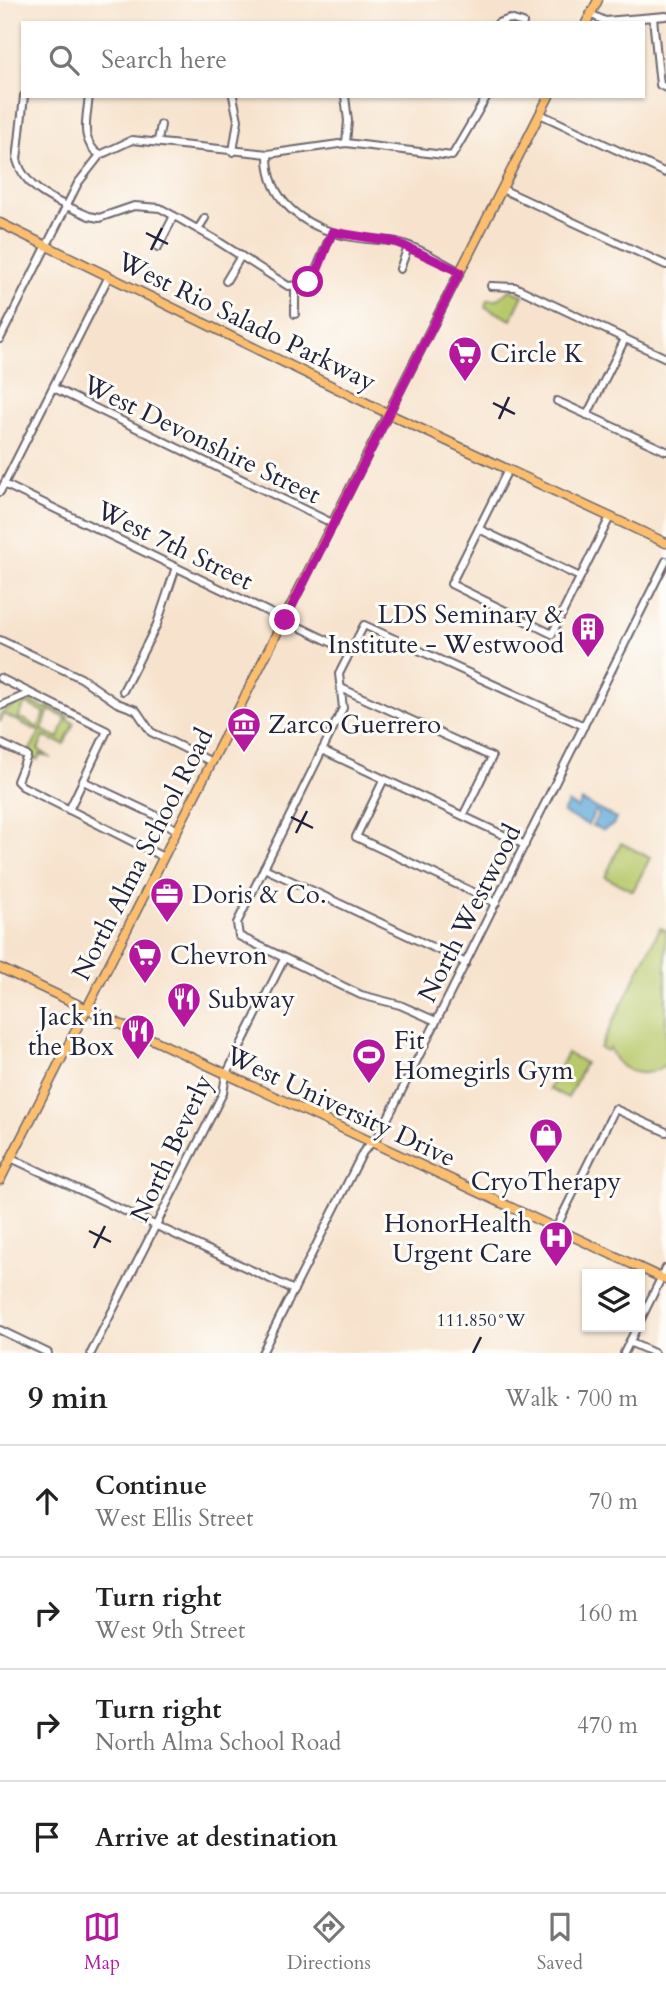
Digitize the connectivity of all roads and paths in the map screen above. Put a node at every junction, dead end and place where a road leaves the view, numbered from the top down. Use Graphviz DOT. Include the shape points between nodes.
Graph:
graph roads {
  1 [pos="597,0"];
  2 [pos="590,14"];
  3 [pos="666,16"];
  4 [pos="653,18"];
  5 [pos="587,21"];
  6 [pos="666,88"];
  7 [pos="24,98"];
  8 [pos="89,98"];
  9 [pos="234,98"];
  10 [pos="345,98"];
  11 [pos="486,98"];
  12 [pos="548,98"];
  13 [pos="540,114"];
  14 [pos="161,125"];
  15 [pos="158,141"];
  16 [pos="346,143"];
  17 [pos="233,152"];
  18 [pos="268,153"];
  19 [pos="100,155"];
  20 [pos="666,173"];
  21 [pos="502,189"];
  22 [pos="66,205"];
  23 [pos="174,216"];
  24 [pos="205,218"];
  25 [pos="0,223"];
  26 [pos="198,229"];
  27 [pos="332,232"];
  28 [pos="47,247"];
  29 [pos="158,247"];
  30 [pos="408,247"];
  31 [pos="241,256"];
  32 [pos="666,265"];
  33 [pos="400,270"];
  34 [pos="460,272"];
  35 [pos="109,276"];
  36 [pos="226,281"];
  37 [pos="295,286"];
  38 [pos="491,286"];
  39 [pos="295,314"];
  40 [pos="0,338"];
  41 [pos="625,339"];
  42 [pos="666,358"];
  43 [pos="54,388"];
  44 [pos="557,401"];
  45 [pos="389,414"];
  46 [pos="587,415"];
  47 [pos="666,452"];
  48 [pos="508,470"];
  49 [pos="4,484"];
  50 [pos="0,492"];
  51 [pos="610,517"];
  52 [pos="334,524"];
  53 [pos="479,529"];
  54 [pos="666,542"];
  55 [pos="666,561"];
  56 [pos="176,567"];
  57 [pos="580,577"];
  58 [pos="285,620"];
  59 [pos="0,640"];
  60 [pos="349,651"];
  61 [pos="0,678"];
  62 [pos="341,688"];
  63 [pos="123,691"];
  64 [pos="30,693"];
  65 [pos="0,706"];
  66 [pos="584,726"];
  67 [pos="0,743"];
  68 [pos="322,750"];
  69 [pos="212,762"];
  70 [pos="384,779"];
  71 [pos="83,781"];
  72 [pos="69,810"];
  73 [pos="463,817"];
  74 [pos="176,830"];
  75 [pos="524,845"];
  76 [pos="163,857"];
  77 [pos="264,868"];
  78 [pos="496,903"];
  79 [pos="284,959"];
  80 [pos="466,963"];
  81 [pos="0,968"];
  82 [pos="86,1010"];
  83 [pos="436,1021"];
  84 [pos="226,1075"];
  85 [pos="666,1132"];
  86 [pos="372,1143"];
  87 [pos="11,1158"];
  88 [pos="0,1181"];
  89 [pos="156,1226"];
  90 [pos="556,1228"];
  91 [pos="666,1268"];
  92 [pos="664,1278"];
  93 [pos="293,1290"];
  94 [pos="645,1312"];
  95 [pos="0,1330"];
  96 [pos="634,1332"];
  97 [pos="629,1342"];
  98 [pos="48,1353"];
  99 [pos="91,1353"];
  100 [pos="262,1353"];
  101 [pos="624,1353"];
  102 [pos="654,1353"];
  1 -- 2 [label="main road"];
  2 -- 4 [label="street" via="605,21"];
  2 -- 5 [label="main road"];
  3 -- 4 [label="street"];
  4 -- 6 [label="street" via="660,85"];
  7 -- 22 [label="street" via="19,169 32,187"];
  8 -- 19 [label="street" via="86,135"];
  9 -- 17 [label="street" via="239,120"];
  10 -- 16 [label="street"];
  11 -- 16 [label="street" via="452,156"];
  12 -- 13 [label="main road, North Alma School Road"];
  13 -- 20 [label="street"];
  13 -- 21 [label="main road, North Alma School Road"];
  14 -- 15 [label="street"];
  15 -- 17 [label="street"];
  15 -- 19 [label="street" via="122,142"];
  16 -- 18 [label="street"];
  17 -- 18 [label="street"];
  18 -- 27 [label="street" via="269,179 284,205"];
  19 -- 22 [label="street"];
  21 -- 32 [label="street"];
  21 -- 34 [label="main road, North Alma School Road"];
  22 -- 23 [label="street" via="99,218 144,205"];
  22 -- 28 [label="street"];
  23 -- 26 [label="street"];
  23 -- 29 [label="street"];
  24 -- 26 [label="street"];
  25 -- 28 [label="main road, West Rio Salado Parkway"];
  26 -- 31 [label="street"];
  27 -- 30 [label="street"];
  27 -- 37 [label="street" via="314,275"];
  28 -- 35 [label="main road, West Rio Salado Parkway"];
  28 -- 40 [label="street"];
  30 -- 33 [label="street"];
  30 -- 34 [label="street"];
  31 -- 36 [label="street"];
  31 -- 37 [label="street" via="279,282"];
  34 -- 45 [label="main road, North Alma School Road"];
  35 -- 43 [label="street"];
  35 -- 45 [label="main road, West Rio Salado Parkway"];
  37 -- 39 [label="street"];
  38 -- 41 [label="street" via="515,287"];
  41 -- 42 [label="street"];
  41 -- 46 [label="street"];
  43 -- 49 [label="street"];
  43 -- 52 [label="street, West Devonshire Street"];
  44 -- 46 [label="street"];
  45 -- 48 [label="main road, West Rio Salado Parkway"];
  45 -- 52 [label="main road, North Alma School Road"];
  46 -- 47 [label="street"];
  48 -- 51 [label="main road, West Rio Salado Parkway"];
  48 -- 53 [label="street"];
  49 -- 50 [label="street"];
  49 -- 56 [label="street, West 7th Street"];
  51 -- 54 [label="main road, West Rio Salado Parkway"];
  51 -- 57 [label="street"];
  52 -- 58 [label="main road, North Alma School Road"];
  53 -- 57 [label="street"];
  53 -- 57 [label="street" via="451,584 552,634"];
  55 -- 66 [label="street, North Westwood"];
  56 -- 58 [label="street, West 7th Street"];
  56 -- 63 [label="street" via="157,624"];
  58 -- 60 [label="street, West 7th Street"];
  58 -- 69 [label="main road, North Alma School Road"];
  59 -- 69 [label="street" via="81,678 117,703 136,710 151,732"];
  60 -- 62 [label="street" via="339,674"];
  60 -- 66 [label="street" via="365,625"];
  61 -- 64 [label="street"];
  62 -- 68 [label="street" via="343,708"];
  62 -- 73 [label="street" via="492,757"];
  64 -- 65 [label="street"];
  64 -- 71 [label="street" via="107,731"];
  66 -- 75 [label="street, North Westwood"];
  67 -- 72 [label="street" via="27,757 18,775 22,786"];
  68 -- 70 [label="street"];
  68 -- 77 [label="street"];
  69 -- 74 [label="main road, North Alma School Road"];
  70 -- 73 [label="street"];
  70 -- 78 [label="street" via="356,837"];
  71 -- 72 [label="street"];
  71 -- 74 [label="street"];
  72 -- 76 [label="street"];
  73 -- 75 [label="street"];
  74 -- 76 [label="main road, North Alma School Road"];
  75 -- 78 [label="street, North Westwood"];
  76 -- 82 [label="main road, North Alma School Road"];
  77 -- 79 [label="street" via="236,931"];
  77 -- 80 [label="street"];
  78 -- 80 [label="street, North Westwood"];
  79 -- 83 [label="street" via="361,995"];
  79 -- 84 [label="street, North Beverly"];
  80 -- 83 [label="street, North Westwood"];
  81 -- 82 [label="main road, West University Drive"];
  82 -- 84 [label="main road, West University Drive"];
  82 -- 87 [label="main road, North Alma School Road"];
  83 -- 86 [label="street, North Westwood"];
  84 -- 86 [label="main road, West University Drive"];
  84 -- 89 [label="street, North Beverly" via="223,1093"];
  85 -- 90 [label="street" via="615,1109"];
  86 -- 90 [label="main road, West University Drive"];
  86 -- 93 [label="street, North Westwood" via="364,1150"];
  87 -- 88 [label="main road, North Alma School Road"];
  87 -- 89 [label="street"];
  89 -- 93 [label="street"];
  89 -- 99 [label="street, North Beverly"];
  90 -- 92 [label="main road, West University Drive"];
  91 -- 92 [label="street"];
  92 -- 94 [label="street"];
  93 -- 100 [label="street, North Westwood"];
  95 -- 98 [label="street"];
  96 -- 97 [label="street"];
  97 -- 101 [label="street"];
  97 -- 102 [label="street"];
}
